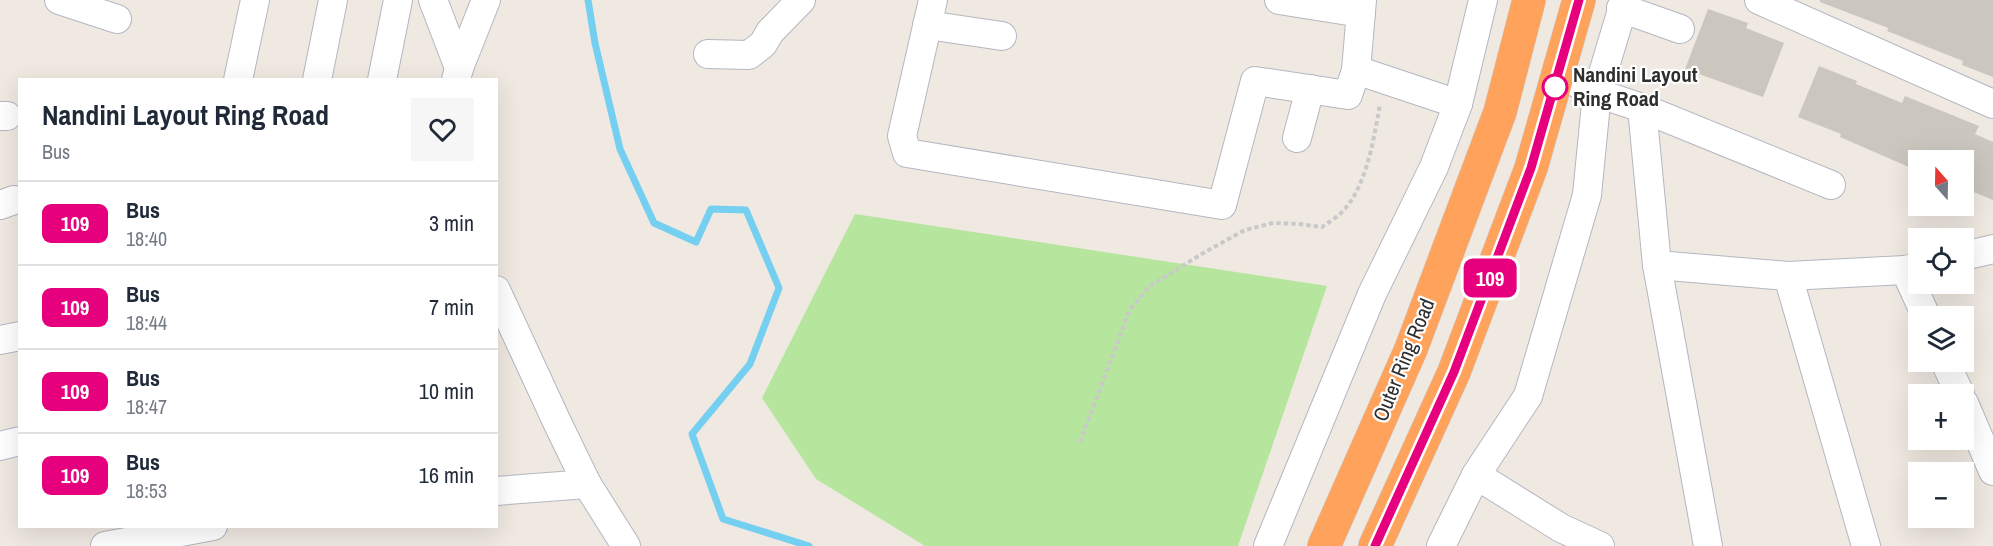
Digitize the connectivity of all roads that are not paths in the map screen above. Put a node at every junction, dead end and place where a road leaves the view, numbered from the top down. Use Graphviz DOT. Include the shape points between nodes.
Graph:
graph roads {
  1 [pos="59,0"];
  2 [pos="255,0"];
  3 [pos="333,0"];
  4 [pos="398,0"];
  5 [pos="434,0"];
  6 [pos="486,0"];
  7 [pos="801,0"];
  8 [pos="1279,0"];
  9 [pos="1483,0"];
  10 [pos="1529,0"];
  11 [pos="1579,0"];
  12 [pos="1759,0"];
  13 [pos="1623,4"];
  14 [pos="1361,7"];
  15 [pos="930,13"];
  16 [pos="117,19"];
  17 [pos="1680,29"];
  18 [pos="1002,36"];
  19 [pos="708,54"];
  20 [pos="1356,70"];
  21 [pos="457,74"];
  22 [pos="1558,74"];
  23 [pos="238,78"];
  24 [pos="317,78"];
  25 [pos="382,78"];
  26 [pos="1310,89"];
  27 [pos="1597,93"];
  28 [pos="1458,104"];
  29 [pos="1993,104"];
  30 [pos="1642,108"];
  31 [pos="1297,138"];
  32 [pos="1831,184"];
  33 [pos="1993,249"];
  34 [pos="1974,254"];
  35 [pos="1658,265"];
  36 [pos="1908,268"];
  37 [pos="1788,276"];
  38 [pos="498,294"];
  39 [pos="18,336"];
  40 [pos="0,340"];
  41 [pos="1974,426"];
  42 [pos="18,442"];
  43 [pos="0,446"];
  44 [pos="1993,471"];
  45 [pos="1476,475"];
  46 [pos="587,484"];
  47 [pos="498,490"];
  48 [pos="202,528"];
  49 [pos="618,545"];
  50 [pos="105,546"];
  51 [pos="1268,546"];
  52 [pos="1324,546"];
  53 [pos="1375,546"];
  54 [pos="1441,546"];
  55 [pos="1600,546"];
  56 [pos="1708,546"];
  57 [pos="1866,546"];
  1 -- 16 [label="street"];
  2 -- 23 [label="street"];
  3 -- 24 [label="street"];
  4 -- 25 [label="street"];
  5 -- 21 [label="street"];
  6 -- 21 [label="street"];
  7 -- 19 [label="street" via="770,32 763,45 749,55"];
  8 -- 14 [label="street"];
  9 -- 28 [label="street"];
  10 -- 52 [label="highway, Outer Ring Road" via="1496,122 1411,349"];
  11 -- 22 [label="highway"];
  12 -- 29 [label="street"];
  13 -- 17 [label="street"];
  13 -- 27 [label="street"];
  14 -- 20 [label="street"];
  15 -- 18 [label="street"];
  15 -- 26 [label="street" via="902,136 907,153 1222,205 1255,81"];
  20 -- 26 [label="street" via="1348,94"];
  20 -- 28 [label="street"];
  22 -- 27 [label="street"];
  22 -- 53 [label="highway" via="1531,168 1454,372"];
  26 -- 31 [label="street"];
  27 -- 30 [label="street"];
  27 -- 45 [label="street" via="1587,195 1528,396"];
  28 -- 51 [label="street" via="1434,167 1372,294"];
  30 -- 32 [label="street"];
  30 -- 35 [label="street"];
  33 -- 34 [label="street"];
  35 -- 37 [label="street"];
  35 -- 56 [label="street"];
  36 -- 37 [label="street"];
  37 -- 57 [label="street"];
  38 -- 46 [label="street"];
  39 -- 40 [label="street"];
  41 -- 44 [label="street"];
  42 -- 43 [label="street"];
  45 -- 54 [label="street"];
  45 -- 55 [label="street" via="1561,528"];
  46 -- 47 [label="street"];
  46 -- 49 [label="street"];
  48 -- 50 [label="street"];
}
